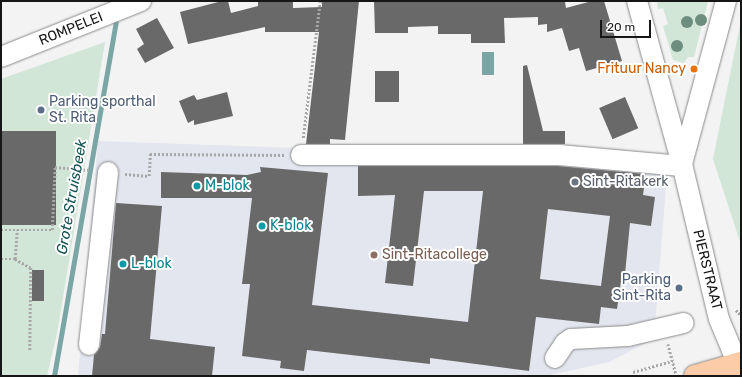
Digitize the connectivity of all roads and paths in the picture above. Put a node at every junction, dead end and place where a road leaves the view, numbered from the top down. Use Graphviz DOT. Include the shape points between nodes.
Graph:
graph roads {
  1 [pos="141,1"];
  2 [pos="320,1"];
  3 [pos="637,1"];
  4 [pos="726,1"];
  5 [pos="1,57"];
  6 [pos="301,155"];
  7 [pos="682,165"];
  8 [pos="100,171"];
  9 [pos="1,230"];
  10 [pos="17,230"];
  11 [pos="1,259"];
  12 [pos="15,259"];
  13 [pos="684,323"];
  14 [pos="664,328"];
  15 [pos="89,345"];
  16 [pos="30,350"];
  17 [pos="555,358"];
  18 [pos="672,361"];
  19 [pos="739,367"];
  20 [pos="633,372"];
  21 [pos="676,376"];
  22 [pos="695,376"];
  1 -- 5 [label="street, ROMPELEI"];
  2 -- 6 [label="path"];
  3 -- 7 [label="street, PIERSTRAAT"];
  4 -- 7 [label="street, PIERSTRAAT"];
  6 -- 7 [label="street" via="559,155"];
  6 -- 8 [label="path" via="150,154 149,176"];
  7 -- 19 [label="street, PIERSTRAAT" via="719,319"];
  8 -- 10 [label="path" via="55,167 52,230"];
  8 -- 15 [label="street"];
  9 -- 10 [label="path"];
  10 -- 12 [label="path"];
  11 -- 12 [label="path"];
  12 -- 16 [label="path" via="31,268"];
  13 -- 14 [label="street"];
  14 -- 17 [label="street" via="628,336 571,340 565,343"];
  14 -- 18 [label="path"];
  18 -- 20 [label="path"];
  18 -- 21 [label="path"];
  19 -- 22 [label="highway"];
}
